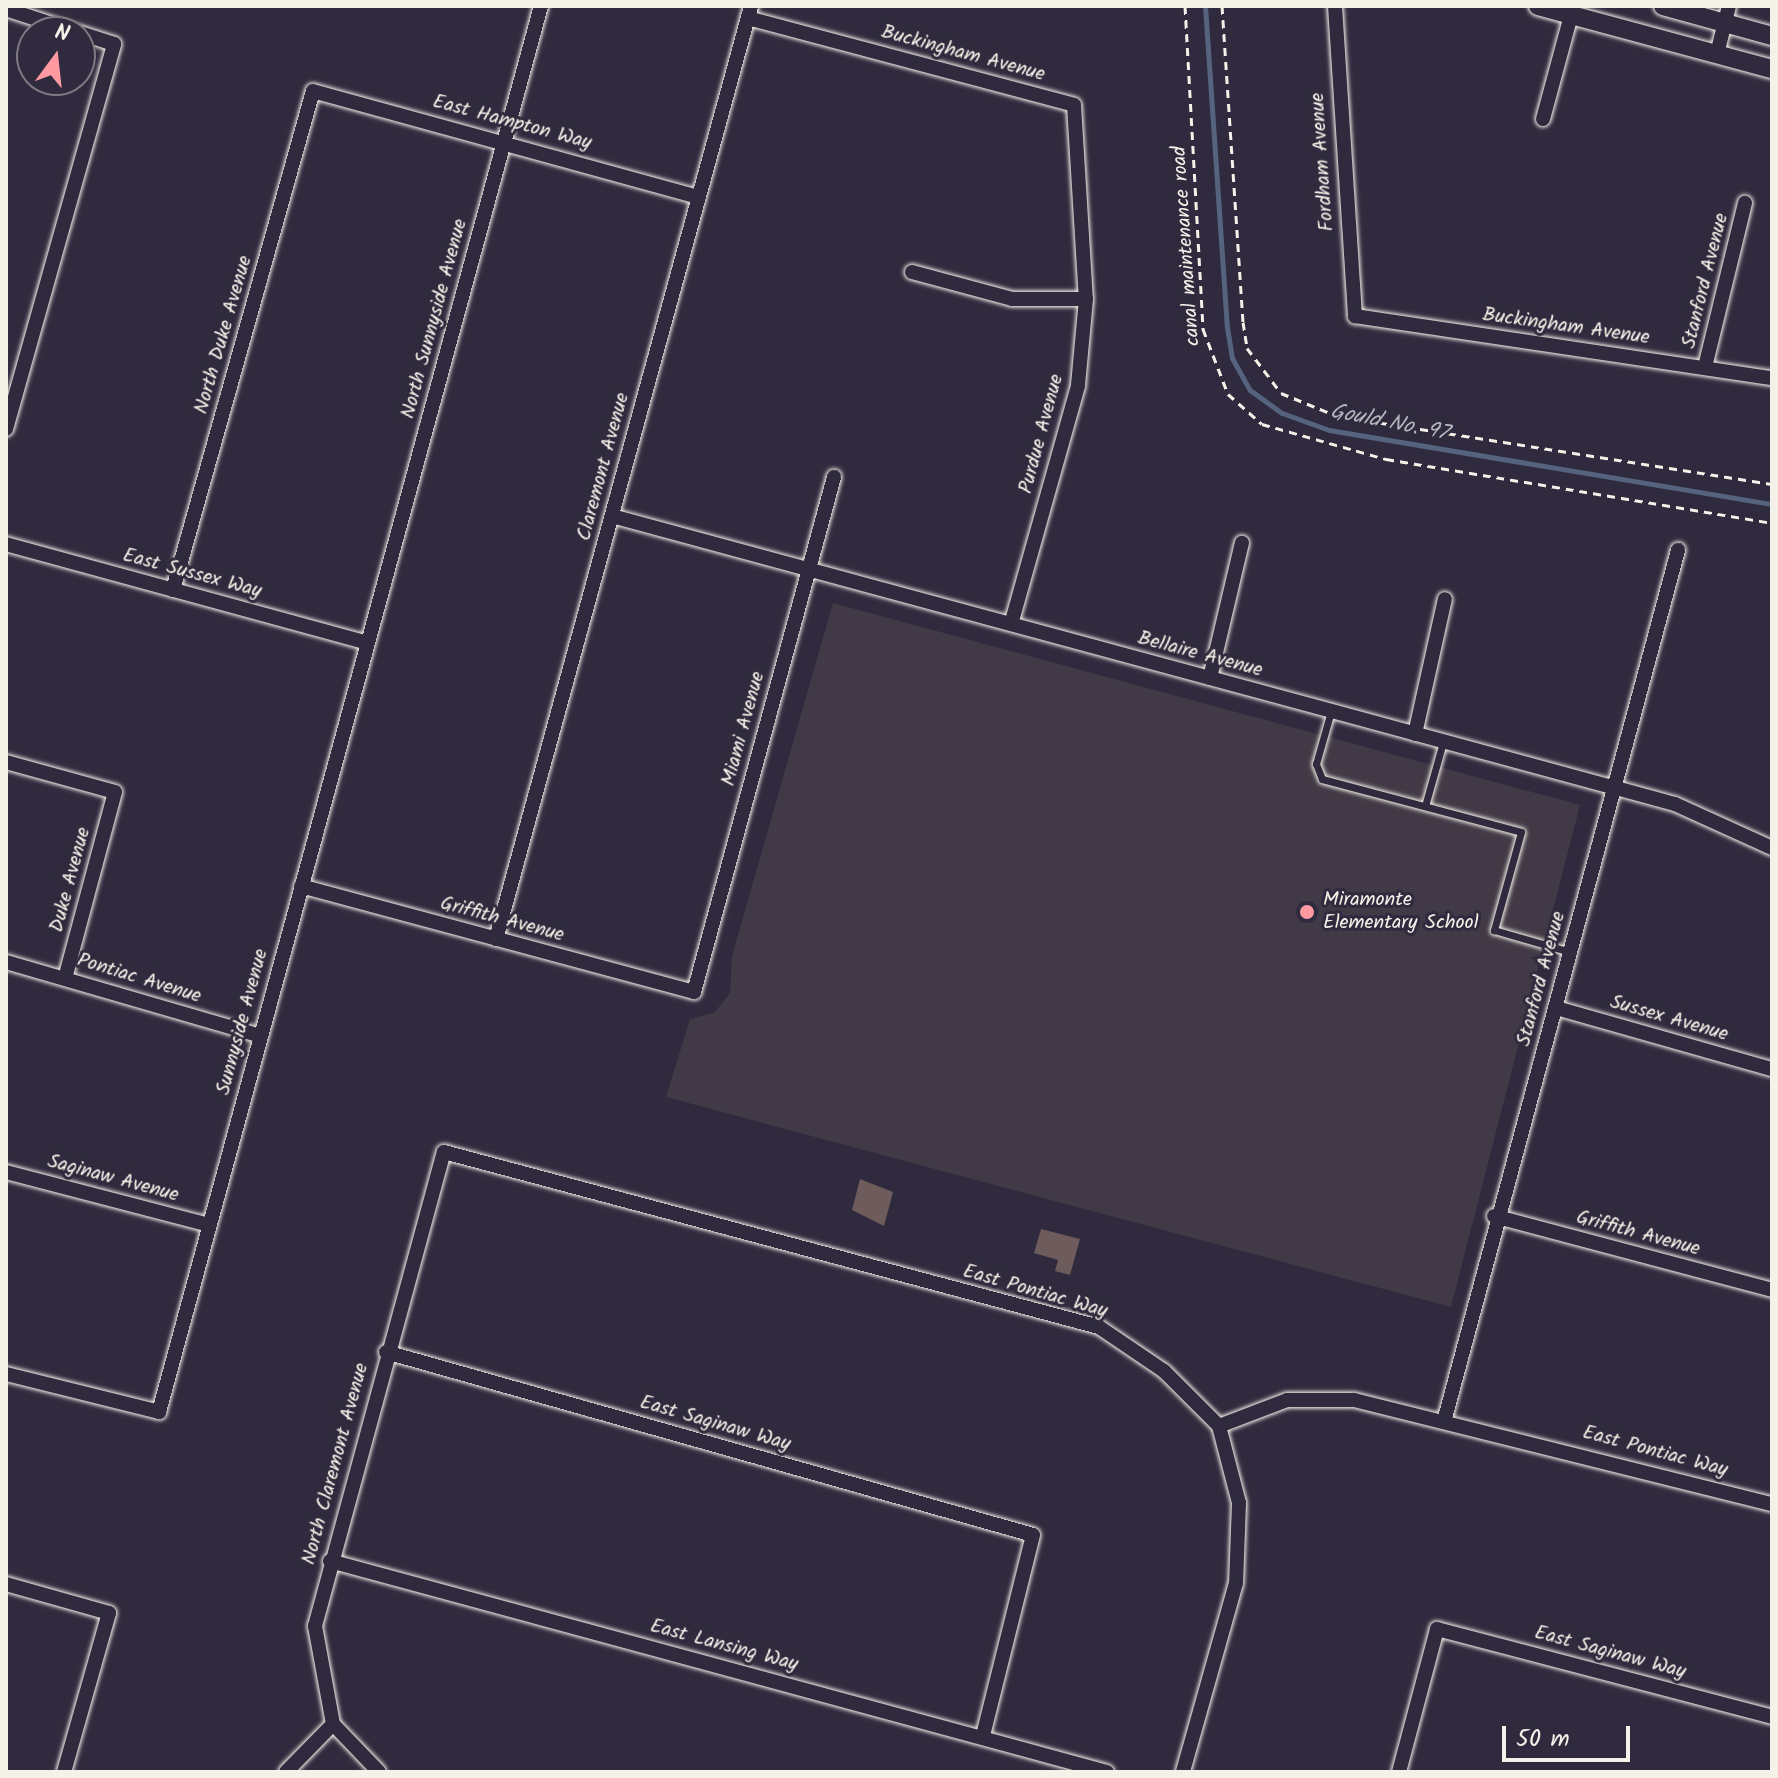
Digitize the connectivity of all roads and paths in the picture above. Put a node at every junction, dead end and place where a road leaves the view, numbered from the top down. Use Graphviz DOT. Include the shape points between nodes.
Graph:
graph roads {
  1 [pos="541,6"];
  2 [pos="1185,6"];
  3 [pos="1335,6"];
  4 [pos="1538,6"];
  5 [pos="1663,6"];
  6 [pos="6,9"];
  7 [pos="750,12"];
  8 [pos="1727,14"];
  9 [pos="1571,15"];
  10 [pos="27,16"];
  11 [pos="1772,36"];
  12 [pos="96,38"];
  13 [pos="1717,54"];
  14 [pos="1772,69"];
  15 [pos="313,91"];
  16 [pos="1074,105"];
  17 [pos="1543,119"];
  18 [pos="504,140"];
  19 [pos="699,197"];
  20 [pos="1745,203"];
  21 [pos="912,272"];
  22 [pos="1086,299"];
  23 [pos="1355,316"];
  24 [pos="1705,367"];
  25 [pos="1772,378"];
  26 [pos="6,429"];
  27 [pos="834,477"];
  28 [pos="612,516"];
  29 [pos="1772,523"];
  30 [pos="1242,543"];
  31 [pos="6,544"];
  32 [pos="1678,550"];
  33 [pos="809,570"];
  34 [pos="173,590"];
  35 [pos="1445,599"];
  36 [pos="1011,624"];
  37 [pos="367,643"];
  38 [pos="1210,678"];
  39 [pos="1331,711"];
  40 [pos="1415,734"];
  41 [pos="1443,742"];
  42 [pos="6,762"];
  43 [pos="1614,788"];
  44 [pos="1425,806"];
  45 [pos="1772,848"];
  46 [pos="301,886"];
  47 [pos="496,939"];
  48 [pos="1570,952"];
  49 [pos="6,962"];
  50 [pos="65,978"];
  51 [pos="694,992"];
  52 [pos="1556,1008"];
  53 [pos="260,1036"];
  54 [pos="1772,1069"];
  55 [pos="444,1152"];
  56 [pos="6,1172"];
  57 [pos="1494,1216"];
  58 [pos="209,1225"];
  59 [pos="1772,1290"];
  60 [pos="386,1352"];
  61 [pos="6,1374"];
  62 [pos="1445,1418"];
  63 [pos="1219,1426"];
  64 [pos="1772,1504"];
  65 [pos="330,1561"];
  66 [pos="6,1584"];
  67 [pos="1772,1717"];
  68 [pos="333,1724"];
  69 [pos="983,1736"];
  70 [pos="64,1772"];
  71 [pos="286,1772"];
  72 [pos="379,1772"];
  73 [pos="1107,1772"];
  74 [pos="1183,1772"];
  75 [pos="1399,1772"];
  1 -- 18 [label="street, North Sunnyside Avenue"];
  2 -- 29 [label="path, canal maintenance road" via="1203,329 1228,394 1277,429 1386,459"];
  3 -- 23 [label="street, Fordham Avenue"];
  4 -- 9 [label="main road"];
  5 -- 8 [label="main road"];
  6 -- 10 [label="street"];
  7 -- 16 [label="street, Buckingham Avenue"];
  7 -- 19 [label="street, Claremont Avenue"];
  8 -- 11 [label="main road"];
  8 -- 13 [label="street"];
  9 -- 13 [label="main road"];
  9 -- 17 [label="street"];
  12 -- 26 [label="street" via="114,44"];
  13 -- 14 [label="main road"];
  15 -- 18 [label="street, East Hampton Way"];
  15 -- 34 [label="street, North Duke Avenue"];
  16 -- 22 [label="street, Purdue Avenue"];
  18 -- 19 [label="street, East Hampton Way"];
  18 -- 37 [label="street, North Sunnyside Avenue"];
  19 -- 28 [label="street, Claremont Avenue"];
  20 -- 24 [label="street, Stanford Avenue"];
  21 -- 22 [label="street" via="1012,299"];
  22 -- 36 [label="street, Purdue Avenue" via="1078,386"];
  23 -- 24 [label="street, Buckingham Avenue"];
  24 -- 25 [label="street, Buckingham Avenue"];
  27 -- 33 [label="street, Miami Avenue"];
  28 -- 33 [label="street, Bellaire Avenue"];
  28 -- 47 [label="street, Claremont Avenue"];
  30 -- 38 [label="street"];
  31 -- 34 [label="street, East Sussex Way"];
  32 -- 43 [label="street, Stanford Avenue"];
  33 -- 36 [label="street, Bellaire Avenue"];
  33 -- 51 [label="street, Miami Avenue"];
  34 -- 37 [label="street, East Sussex Way"];
  35 -- 40 [label="street"];
  36 -- 38 [label="street, Bellaire Avenue"];
  37 -- 46 [label="street, Sunnyside Avenue"];
  38 -- 39 [label="street, Bellaire Avenue"];
  39 -- 40 [label="street, Bellaire Avenue"];
  39 -- 44 [label="lane" via="1316,764 1322,779"];
  40 -- 41 [label="street, Bellaire Avenue"];
  41 -- 43 [label="street, Bellaire Avenue"];
  41 -- 44 [label="lane"];
  42 -- 50 [label="street, Duke Avenue" via="115,792"];
  43 -- 45 [label="street, Bellaire Avenue" via="1675,804"];
  43 -- 48 [label="street, Stanford Avenue"];
  44 -- 48 [label="lane" via="1521,832 1494,930"];
  46 -- 47 [label="street, Griffith Avenue"];
  46 -- 53 [label="street, Sunnyside Avenue"];
  47 -- 51 [label="street, Griffith Avenue"];
  48 -- 52 [label="street, Stanford Avenue"];
  49 -- 50 [label="street, Pontiac Avenue"];
  50 -- 53 [label="street, Pontiac Avenue"];
  52 -- 54 [label="street, Sussex Avenue"];
  52 -- 57 [label="street, Stanford Avenue"];
  53 -- 58 [label="street, Sunnyside Avenue"];
  55 -- 60 [label="street, North Claremont Avenue"];
  55 -- 63 [label="street, East Pontiac Way" via="1099,1327 1164,1371"];
  56 -- 58 [label="street, Saginaw Avenue"];
  57 -- 59 [label="street, Griffith Avenue"];
  57 -- 62 [label="street, Stanford Avenue"];
  58 -- 61 [label="street, Sunnyside Avenue" via="159,1412"];
  60 -- 65 [label="street, North Claremont Avenue"];
  60 -- 69 [label="street, East Saginaw Way" via="1033,1535"];
  62 -- 63 [label="street, East Pontiac Way" via="1354,1400 1287,1400"];
  62 -- 64 [label="street, East Pontiac Way"];
  63 -- 74 [label="street" via="1239,1503 1236,1583"];
  65 -- 68 [label="street, North Claremont Avenue" via="315,1626"];
  65 -- 69 [label="street, East Lansing Way"];
  66 -- 70 [label="street" via="109,1613"];
  67 -- 75 [label="street, East Saginaw Way" via="1437,1629"];
  68 -- 71 [label="street"];
  68 -- 72 [label="street"];
  69 -- 73 [label="street, East Lansing Way"];
}
